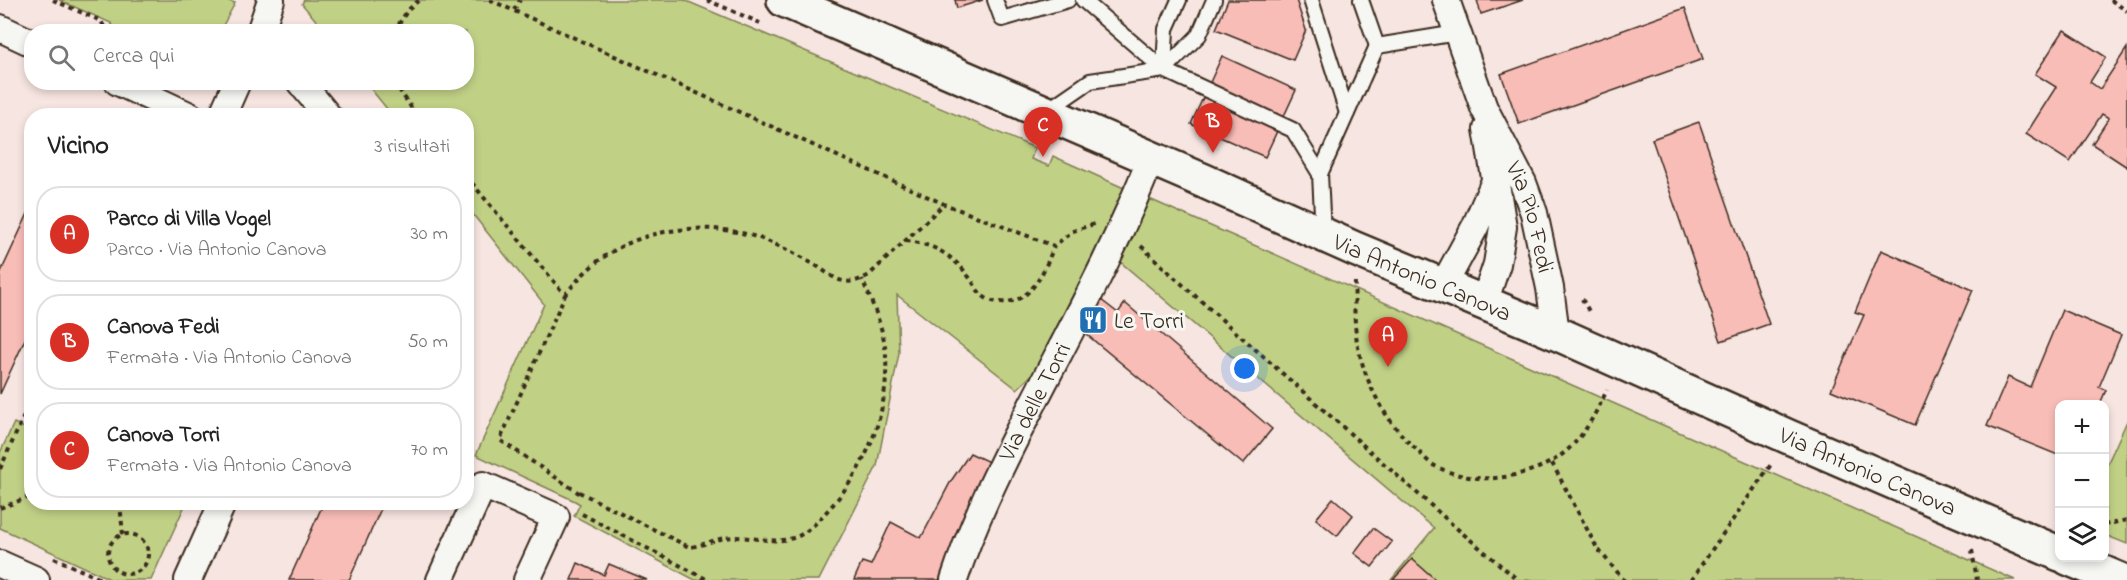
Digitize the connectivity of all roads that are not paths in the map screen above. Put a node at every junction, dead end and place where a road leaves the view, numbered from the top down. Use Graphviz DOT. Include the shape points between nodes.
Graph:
graph roads {
  1 [pos="271,0"];
  2 [pos="784,0"];
  3 [pos="995,0"];
  4 [pos="1068,0"];
  5 [pos="1083,0"];
  6 [pos="1179,0"];
  7 [pos="1214,0"];
  8 [pos="1311,0"];
  9 [pos="1361,0"];
  10 [pos="1446,0"];
  11 [pos="263,24"];
  12 [pos="0,28"];
  13 [pos="1457,33"];
  14 [pos="24,39"];
  15 [pos="1377,46"];
  16 [pos="1164,70"];
  17 [pos="135,90"];
  18 [pos="233,90"];
  19 [pos="307,90"];
  20 [pos="173,108"];
  21 [pos="226,108"];
  22 [pos="321,108"];
  23 [pos="1484,108"];
  24 [pos="1045,112"];
  25 [pos="1347,113"];
  26 [pos="1151,158"];
  27 [pos="1320,174"];
  28 [pos="1495,181"];
  29 [pos="1323,235"];
  30 [pos="1443,286"];
  31 [pos="1484,303"];
  32 [pos="1556,333"];
  33 [pos="474,505"];
  34 [pos="219,510"];
  35 [pos="472,510"];
  36 [pos="2055,552"];
  37 [pos="2077,562"];
  38 [pos="0,564"];
  39 [pos="36,580"];
  40 [pos="188,580"];
  41 [pos="440,580"];
  42 [pos="527,580"];
  43 [pos="954,580"];
  44 [pos="2120,580"];
  1 -- 11 [label="street"];
  2 -- 24 [label="street, Via Antonio Canova"];
  3 -- 4 [label="lane" via="1002,19"];
  5 -- 16 [label="lane"];
  6 -- 16 [label="lane" via="1166,29"];
  7 -- 16 [label="lane" via="1199,35"];
  8 -- 25 [label="lane"];
  9 -- 15 [label="lane"];
  10 -- 13 [label="street, Via Pio Fedi"];
  12 -- 14 [label="street"];
  13 -- 15 [label="lane"];
  13 -- 23 [label="street, Via Pio Fedi"];
  15 -- 25 [label="lane"];
  16 -- 24 [label="lane" via="1090,81"];
  16 -- 27 [label="lane" via="1293,130"];
  17 -- 20 [label="street"];
  18 -- 21 [label="street"];
  19 -- 22 [label="street"];
  23 -- 28 [label="street, Via Pio Fedi"];
  23 -- 32 [label="street, Via Pio Fedi" via="1534,213"];
  24 -- 26 [label="street, Via Antonio Canova"];
  25 -- 27 [label="lane"];
  26 -- 29 [label="street, Via Antonio Canova"];
  26 -- 43 [label="street, Via delle Torri" via="1122,228 969,534"];
  27 -- 29 [label="lane"];
  28 -- 30 [label="street, Via Pio Fedi"];
  28 -- 31 [label="street, Via Pio Fedi" via="1503,227 1497,264"];
  29 -- 30 [label="street, Via Antonio Canova"];
  30 -- 31 [label="street, Via Antonio Canova"];
  31 -- 32 [label="street, Via Antonio Canova"];
  32 -- 36 [label="street, Via Antonio Canova"];
  33 -- 42 [label="street" via="483,485 562,512"];
  34 -- 40 [label="street"];
  35 -- 41 [label="street"];
  37 -- 44 [label="street"];
  38 -- 39 [label="street"];
}
